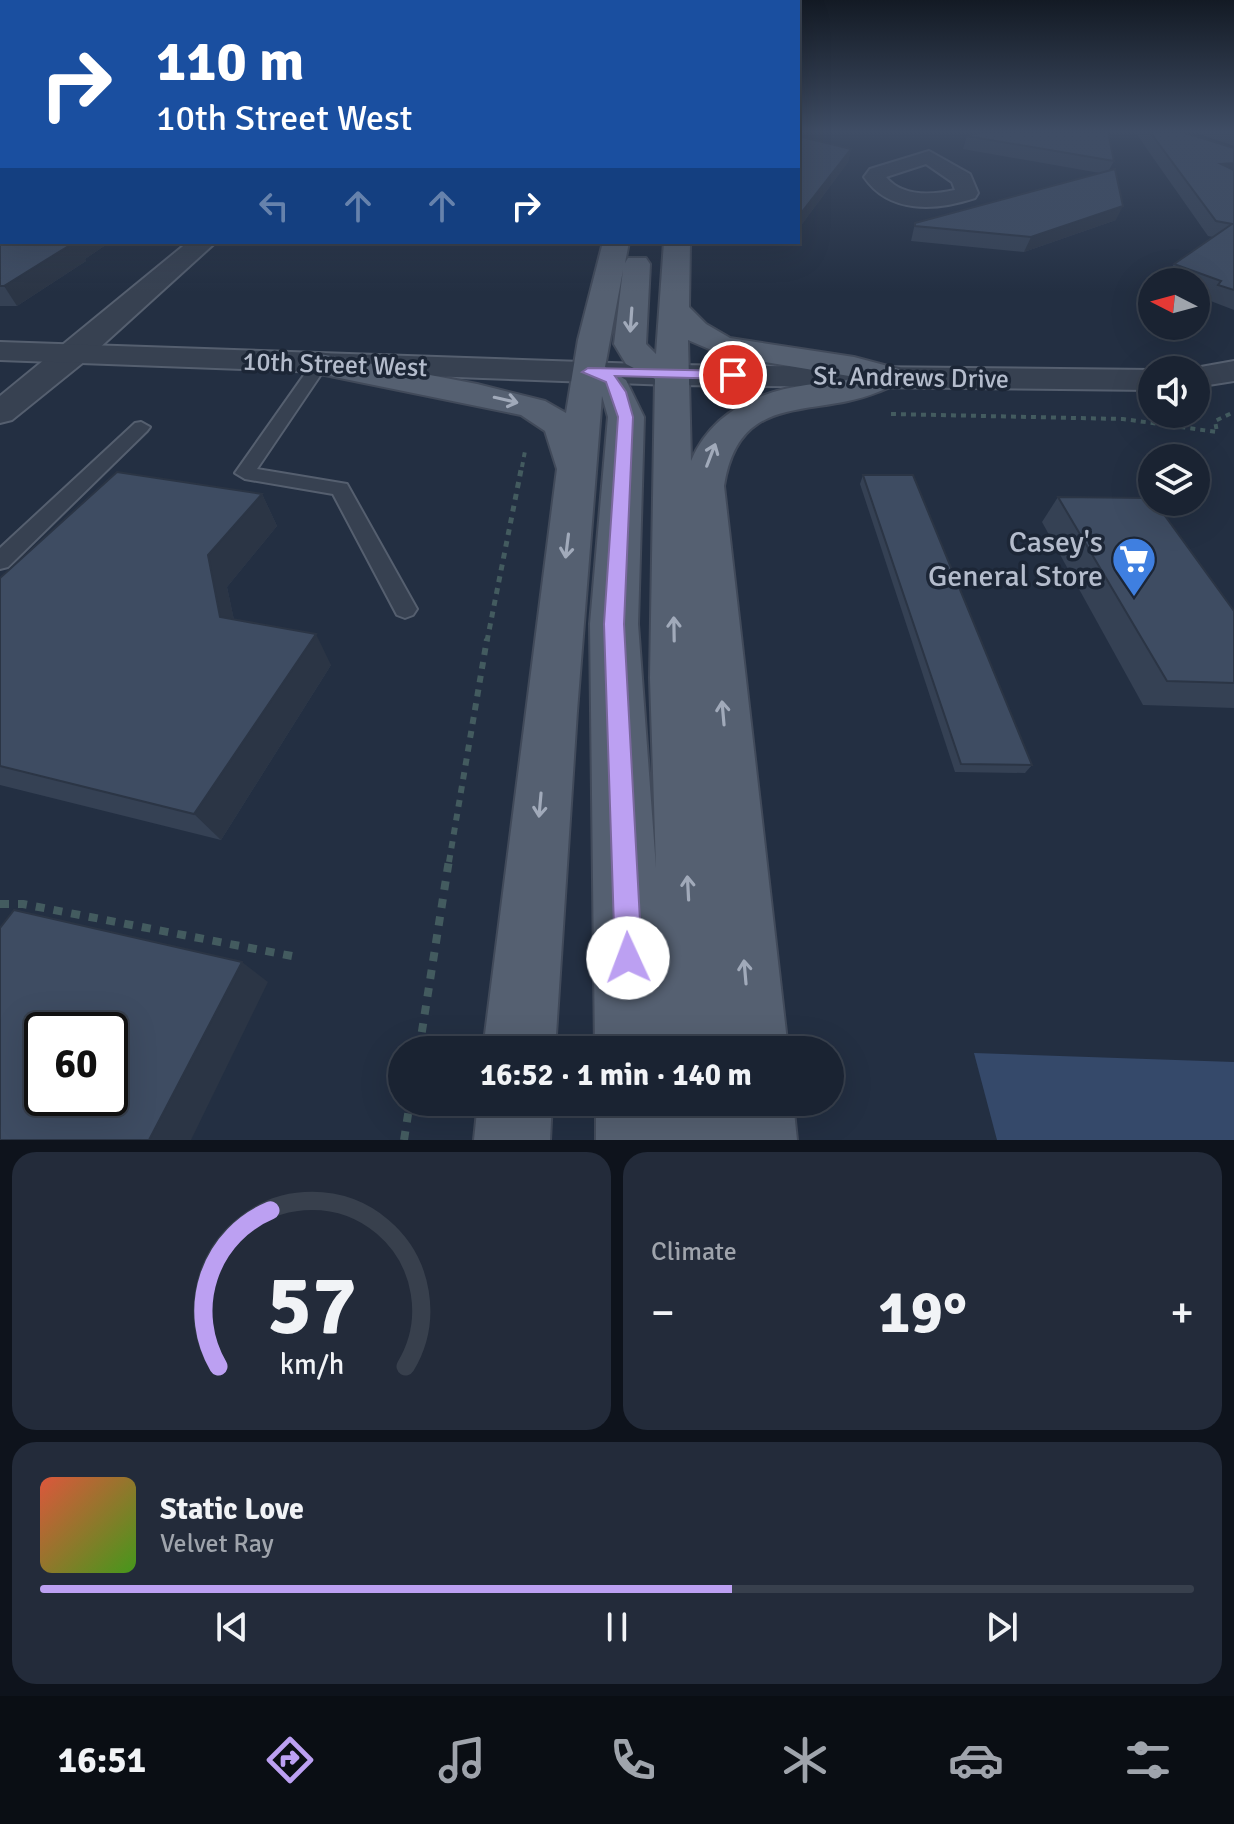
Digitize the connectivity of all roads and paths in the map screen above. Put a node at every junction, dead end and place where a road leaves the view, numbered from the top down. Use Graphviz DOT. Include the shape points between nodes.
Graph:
graph roads {
  1 [pos="201,244"];
  2 [pos="616,244"];
  3 [pos="638,244"];
  4 [pos="677,244"];
  5 [pos="674,308"];
  6 [pos="0,351"];
  7 [pos="74,354"];
  8 [pos="320,364"];
  9 [pos="588,372"];
  10 [pos="671,375"];
  11 [pos="887,376"];
  12 [pos="1138,380"];
  13 [pos="0,413"];
  14 [pos="141,427"];
  15 [pos="576,468"];
  16 [pos="0,561"];
  17 [pos="405,609"];
  18 [pos="0,904"];
  19 [pos="297,957"];
  20 [pos="520,1036"];
  21 [pos="631,1036"];
  22 [pos="696,1036"];
  23 [pos="751,1036"];
  24 [pos="408,1116"];
  25 [pos="514,1116"];
  26 [pos="633,1116"];
  27 [pos="701,1116"];
  28 [pos="757,1116"];
  29 [pos="404,1140"];
  30 [pos="512,1140"];
  31 [pos="634,1140"];
  32 [pos="703,1140"];
  33 [pos="759,1140"];
  1 -- 7 [label="street"];
  2 -- 9 [label="main road"];
  3 -- 10 [label="main road, one-way" via="630,344 637,357"];
  4 -- 5 [label="main road"];
  5 -- 10 [label="main road"];
  5 -- 11 [label="main road" via="691,329 723,346"];
  6 -- 7 [label="street, 10th Street West"];
  7 -- 8 [label="street, 10th Street West"];
  7 -- 13 [label="street"];
  8 -- 9 [label="street, 10th Street West"];
  8 -- 15 [label="main road, one-way" via="533,408 561,426"];
  8 -- 17 [label="lane" via="245,473 340,489"];
  9 -- 10 [label="street, 10th Street West"];
  9 -- 15 [label="main road"];
  9 -- 21 [label="main road" via="611,379 626,417 614,624"];
  10 -- 11 [label="street, St. Andrews Drive"];
  22 -- 10 [label="main road, one-way" via="675,678"];
  11 -- 12 [label="street, St. Andrews Drive"];
  23 -- 11 [label="main road, one-way" via="704,486 707,462 716,442 752,413 803,396 842,393"];
  14 -- 16 [label="lane"];
  15 -- 20 [label="main road, one-way" via="549,698"];
  18 -- 19 [label="path" via="23,904"];
  24 -- 29 [label="path"];
  25 -- 30 [label="main road"];
  26 -- 31 [label="main road"];
  27 -- 32 [label="main road"];
  28 -- 33 [label="main road"];
}
